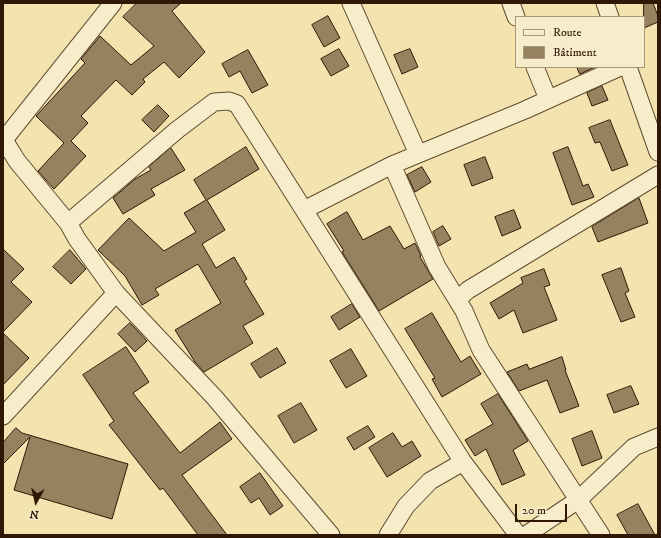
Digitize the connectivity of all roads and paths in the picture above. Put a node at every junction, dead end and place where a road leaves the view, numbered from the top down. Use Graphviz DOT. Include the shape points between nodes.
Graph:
graph roads {
  1 [pos="113,3"];
  2 [pos="351,3"];
  3 [pos="511,3"];
  4 [pos="605,3"];
  5 [pos="516,16"];
  6 [pos="610,16"];
  7 [pos="535,68"];
  8 [pos="618,68"];
  9 [pos="628,68"];
  10 [pos="548,99"];
  11 [pos="3,141"];
  12 [pos="658,152"];
  13 [pos="418,154"];
  14 [pos="392,165"];
  15 [pos="658,175"];
  16 [pos="304,210"];
  17 [pos="68,223"];
  18 [pos="116,293"];
  19 [pos="458,299"];
  20 [pos="3,416"];
  21 [pos="658,437"];
  22 [pos="463,462"];
  23 [pos="578,500"];
  24 [pos="331,535"];
  25 [pos="388,535"];
  26 [pos="518,535"];
  27 [pos="526,535"];
  28 [pos="601,535"];
  1 -- 11 [label="street"];
  2 -- 13 [label="street"];
  3 -- 5 [label="street"];
  4 -- 6 [label="street"];
  7 -- 10 [label="street"];
  8 -- 10 [label="street"];
  9 -- 12 [label="street"];
  10 -- 13 [label="street"];
  11 -- 17 [label="street"];
  13 -- 14 [label="street"];
  14 -- 16 [label="street"];
  14 -- 19 [label="street" via="437,267"];
  15 -- 19 [label="street" via="468,290"];
  16 -- 17 [label="street" via="237,104 229,101 214,102 177,130"];
  16 -- 22 [label="street"];
  17 -- 18 [label="street"];
  18 -- 20 [label="street"];
  18 -- 24 [label="street" via="215,398"];
  19 -- 23 [label="street" via="481,350"];
  21 -- 23 [label="street" via="634,447"];
  22 -- 25 [label="street" via="430,481 406,506"];
  22 -- 26 [label="street"];
  23 -- 27 [label="street"];
  23 -- 28 [label="street"];
}
